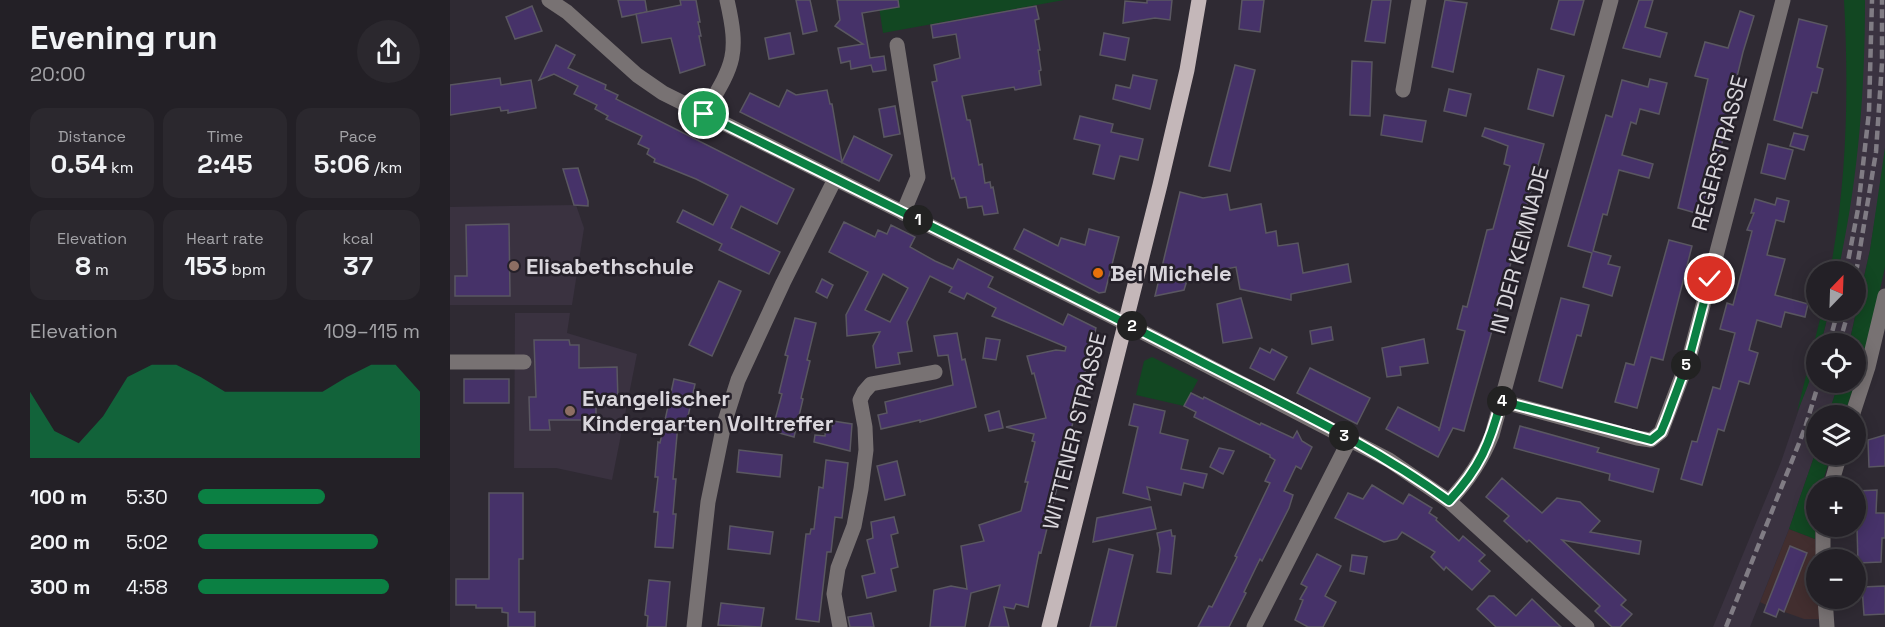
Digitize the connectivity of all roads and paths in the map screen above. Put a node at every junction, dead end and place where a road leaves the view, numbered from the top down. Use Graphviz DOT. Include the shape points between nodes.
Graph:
graph roads {
  1 [pos="549,0"];
  2 [pos="727,0"];
  3 [pos="1198,0"];
  4 [pos="1419,0"];
  5 [pos="1611,0"];
  6 [pos="1783,0"];
  7 [pos="897,45"];
  8 [pos="1403,90"];
  9 [pos="704,114"];
  10 [pos="835,179"];
  11 [pos="903,213"];
  12 [pos="1885,296"];
  13 [pos="1125,323"];
  14 [pos="450,362"];
  15 [pos="524,362"];
  16 [pos="935,372"];
  17 [pos="1501,401"];
  18 [pos="1856,405"];
  19 [pos="1350,439"];
  20 [pos="1449,501"];
  21 [pos="1826,609"];
  22 [pos="694,627"];
  23 [pos="840,627"];
  24 [pos="1049,627"];
  25 [pos="1254,627"];
  26 [pos="1587,627"];
  27 [pos="1827,627"];
  1 -- 9 [label="street" via="637,75"];
  2 -- 9 [label="street" via="734,53"];
  3 -- 13 [label="main road, WITTENER STRASSE" via="1187,70"];
  4 -- 8 [label="street"];
  5 -- 17 [label="street, IN DER KEMNADE"];
  6 -- 17 [label="street, REGERSTRASSE" via="1690,355 1661,432 1651,440 1637,438"];
  7 -- 11 [label="street" via="918,177"];
  9 -- 10 [label="street"];
  10 -- 11 [label="street"];
  10 -- 22 [label="street" via="738,380 724,424 708,502"];
  11 -- 13 [label="street"];
  12 -- 18 [label="street"];
  13 -- 19 [label="street"];
  13 -- 24 [label="main road, WITTENER STRASSE"];
  14 -- 15 [label="street"];
  16 -- 23 [label="street" via="871,384 860,400 866,450 854,526 838,568 834,594"];
  17 -- 20 [label="street, IN DER KEMNADE" via="1486,451"];
  19 -- 20 [label="street"];
  19 -- 25 [label="street"];
  20 -- 26 [label="street"];
  21 -- 27 [label="street"];
}
